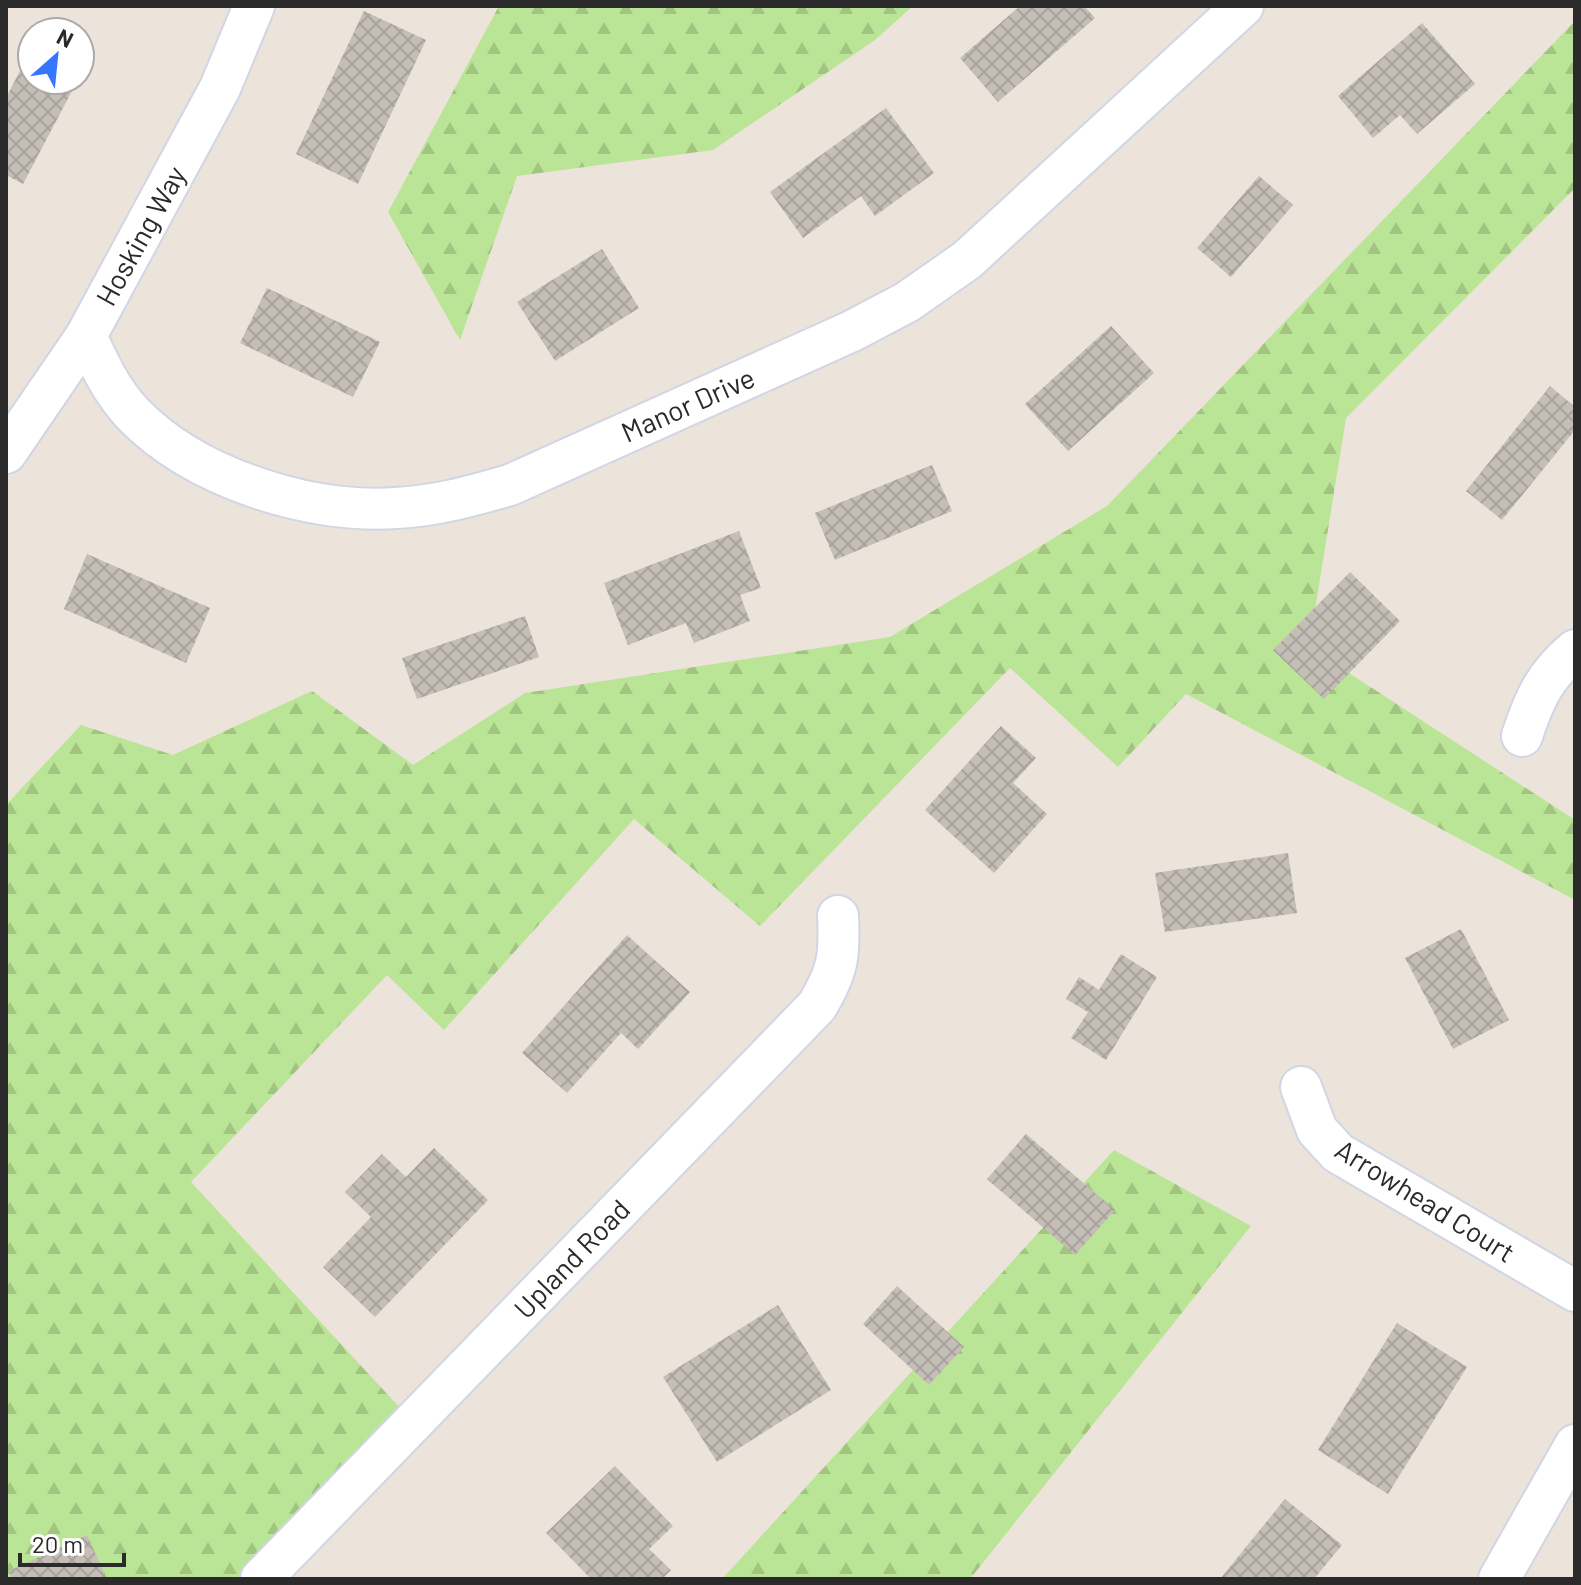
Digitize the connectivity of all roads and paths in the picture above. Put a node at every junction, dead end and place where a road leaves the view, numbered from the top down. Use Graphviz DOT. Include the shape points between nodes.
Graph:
graph roads {
  1 [pos="254,6"];
  2 [pos="1243,6"];
  3 [pos="86,336"];
  4 [pos="6,453"];
  5 [pos="1575,650"];
  6 [pos="1522,736"];
  7 [pos="838,916"];
  8 [pos="1301,1087"];
  9 [pos="1575,1291"];
  10 [pos="1575,1445"];
  11 [pos="261,1579"];
  12 [pos="1499,1579"];
  1 -- 3 [label="street, Hosking Way" via="220,88"];
  2 -- 3 [label="street, Manor Drive" via="967,260 907,302 496,489 395,509 335,506 271,493 210,469 164,441 133,414 105,377"];
  3 -- 4 [label="street, Hosking Way"];
  5 -- 6 [label="street" via="1554,667"];
  7 -- 11 [label="street, Upland Road" via="840,951 832,982 817,1006"];
  8 -- 9 [label="street, Arrowhead Court" via="1317,1130 1338,1153"];
  10 -- 12 [label="street"];
}
